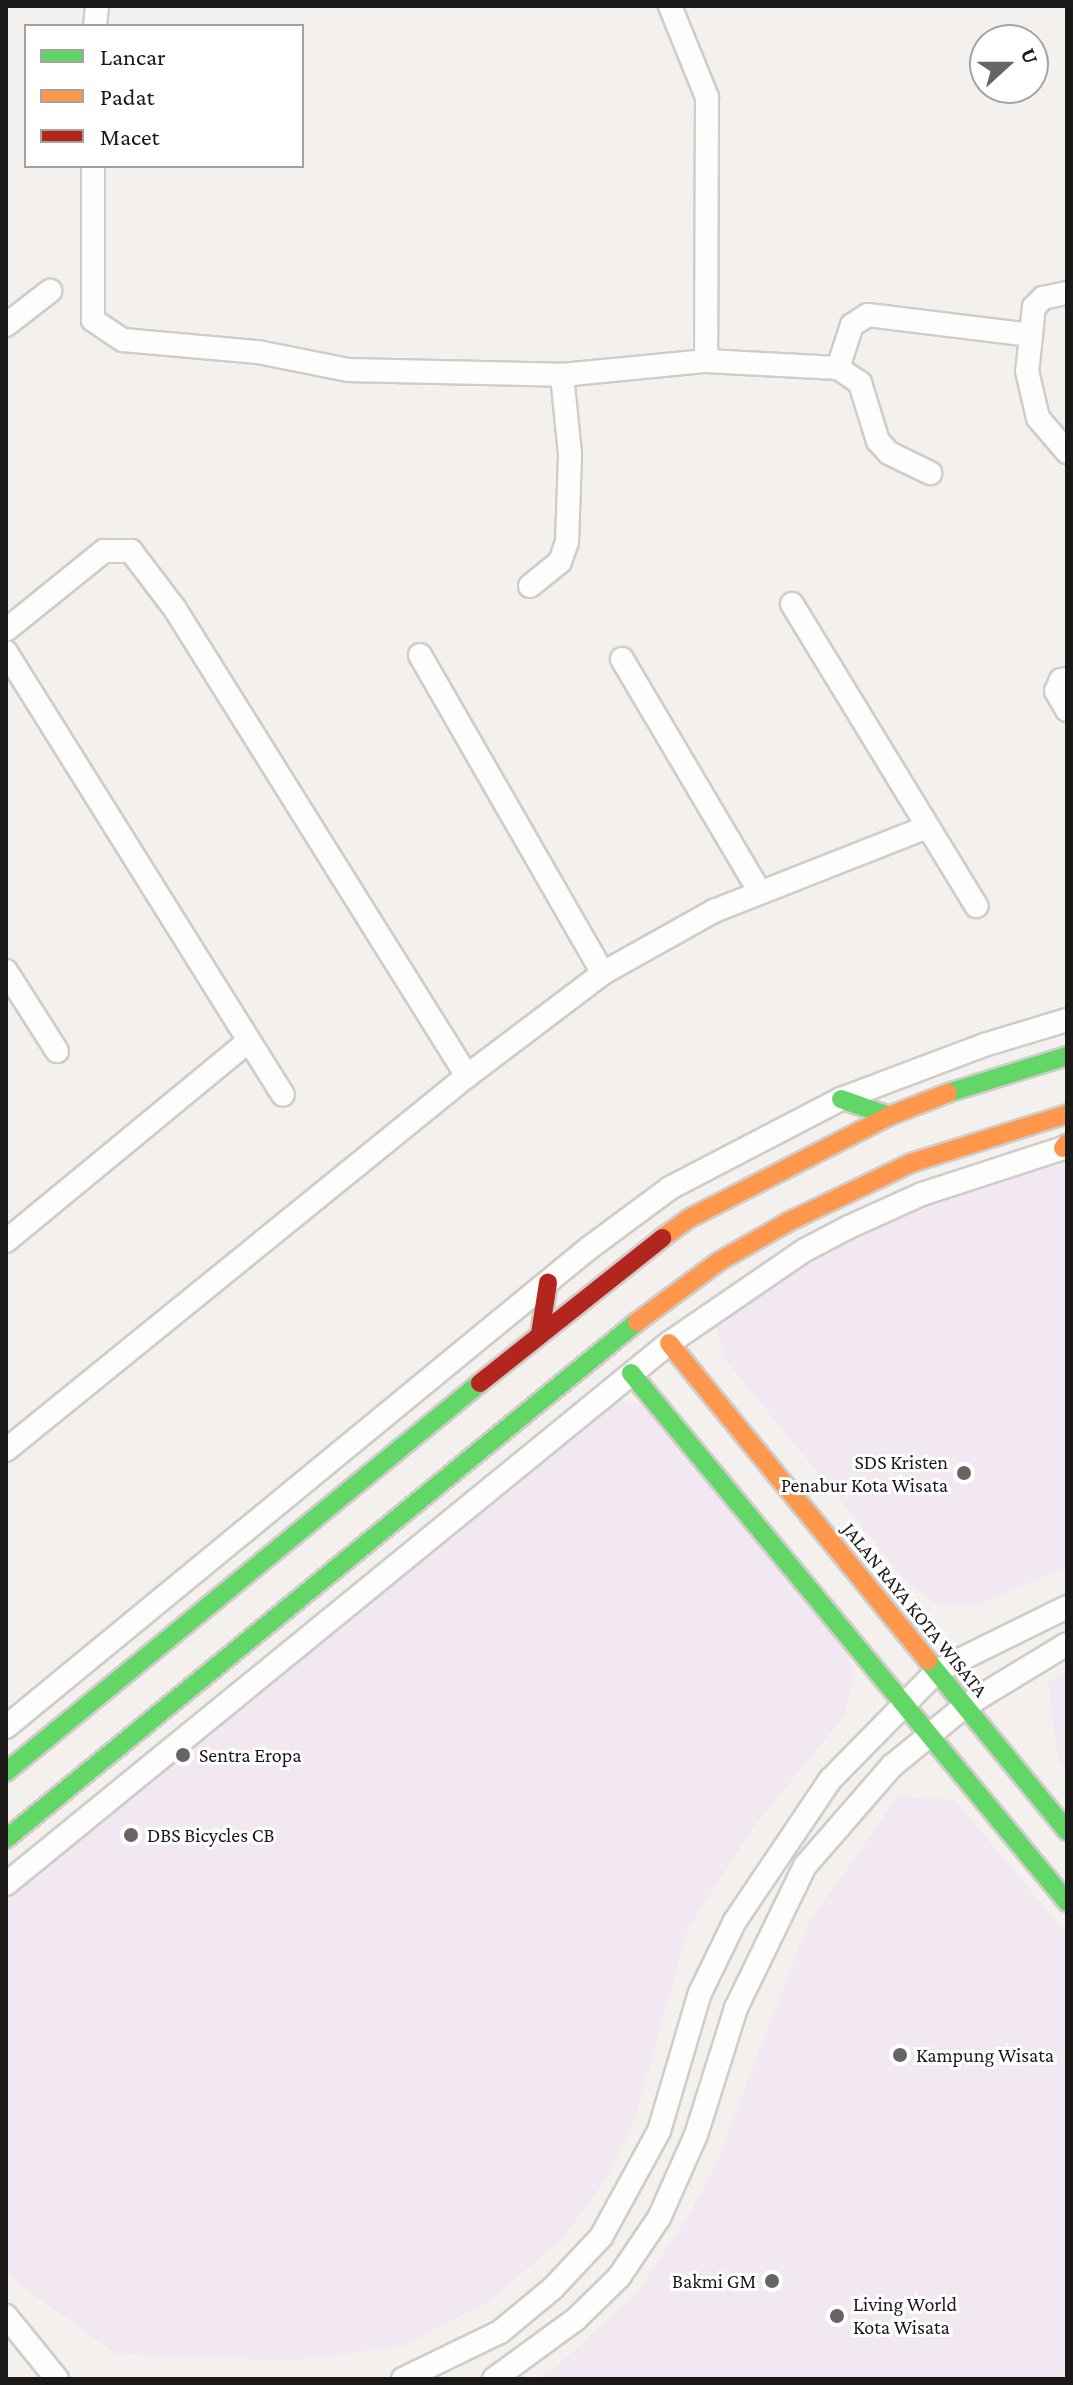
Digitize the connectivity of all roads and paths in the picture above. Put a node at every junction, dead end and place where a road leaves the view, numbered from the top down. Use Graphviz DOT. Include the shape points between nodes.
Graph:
graph roads {
  1 [pos="670,6"];
  2 [pos="93,168"];
  3 [pos="50,291"];
  4 [pos="1067,293"];
  5 [pos="6,325"];
  6 [pos="1031,335"];
  7 [pos="706,361"];
  8 [pos="838,368"];
  9 [pos="562,375"];
  10 [pos="1067,452"];
  11 [pos="930,473"];
  12 [pos="530,586"];
  13 [pos="792,604"];
  14 [pos="6,630"];
  15 [pos="6,652"];
  16 [pos="420,655"];
  17 [pos="622,659"];
  18 [pos="1067,679"];
  19 [pos="1067,710"];
  20 [pos="927,827"];
  21 [pos="760,892"];
  22 [pos="976,906"];
  23 [pos="6,971"];
  24 [pos="603,973"];
  25 [pos="14,1000"];
  26 [pos="1067,1020"];
  27 [pos="249,1041"];
  28 [pos="57,1051"];
  29 [pos="1067,1056"];
  30 [pos="467,1076"];
  31 [pos="283,1095"];
  32 [pos="841,1099"];
  33 [pos="1067,1114"];
  34 [pos="889,1116"];
  35 [pos="1066,1146"];
  36 [pos="6,1241"];
  37 [pos="548,1283"];
  38 [pos="540,1334"];
  39 [pos="669,1343"];
  40 [pos="631,1373"];
  41 [pos="6,1450"];
  42 [pos="1067,1607"];
  43 [pos="1067,1644"];
  44 [pos="937,1671"];
  45 [pos="904,1700"];
  46 [pos="965,1706"];
  47 [pos="6,1727"];
  48 [pos="932,1734"];
  49 [pos="6,1772"];
  50 [pos="1067,1831"];
  51 [pos="6,1839"];
  52 [pos="6,1884"];
  53 [pos="1067,1902"];
  54 [pos="6,2316"];
  55 [pos="57,2379"];
  56 [pos="403,2379"];
  57 [pos="494,2379"];
  1 -- 7 [label="street" via="707,97"];
  2 -- 9 [label="street" via="93,320 123,340 258,352 348,370"];
  3 -- 5 [label="street"];
  4 -- 6 [label="street" via="1043,298 1034,307"];
  6 -- 8 [label="street" via="868,315 852,325"];
  6 -- 10 [label="street" via="1027,371 1038,418"];
  7 -- 8 [label="street"];
  7 -- 9 [label="street"];
  8 -- 11 [label="street" via="860,383 878,441 889,453"];
  9 -- 12 [label="street" via="570,454 567,542 560,562"];
  13 -- 20 [label="street"];
  14 -- 30 [label="street" via="104,551 131,551 175,609"];
  15 -- 27 [label="street"];
  16 -- 24 [label="street"];
  17 -- 21 [label="street"];
  18 -- 19 [label="street" via="1056,691"];
  20 -- 21 [label="street"];
  20 -- 22 [label="street"];
  21 -- 24 [label="street"];
  23 -- 25 [label="street"];
  24 -- 30 [label="street"];
  25 -- 28 [label="street"];
  26 -- 32 [label="street"];
  27 -- 31 [label="street"];
  27 -- 36 [label="street"];
  29 -- 34 [label="street" via="995,1074"];
  30 -- 41 [label="street"];
  32 -- 34 [label="street"];
  32 -- 37 [label="street" via="670,1188"];
  33 -- 51 [label="street" via="911,1163 718,1262 645,1316"];
  34 -- 38 [label="street" via="688,1219"];
  35 -- 39 [label="street" via="922,1194 849,1227 805,1250"];
  37 -- 38 [label="street"];
  37 -- 47 [label="street"];
  38 -- 49 [label="street"];
  39 -- 40 [label="street"];
  39 -- 44 [label="street, JALAN RAYA KOTA WISATA"];
  40 -- 45 [label="street"];
  40 -- 52 [label="street"];
  42 -- 44 [label="street"];
  43 -- 46 [label="street"];
  44 -- 45 [label="street"];
  44 -- 46 [label="street, JALAN RAYA KOTA WISATA"];
  45 -- 48 [label="street"];
  45 -- 56 [label="street" via="830,1780 735,1921 700,1993 659,2131 601,2237 553,2288 500,2332"];
  46 -- 48 [label="street"];
  46 -- 50 [label="street, JALAN RAYA KOTA WISATA"];
  48 -- 53 [label="street"];
  48 -- 57 [label="street" via="892,1766 805,1866 736,2008 677,2185 619,2277 576,2319"];
  54 -- 55 [label="street"];
}
